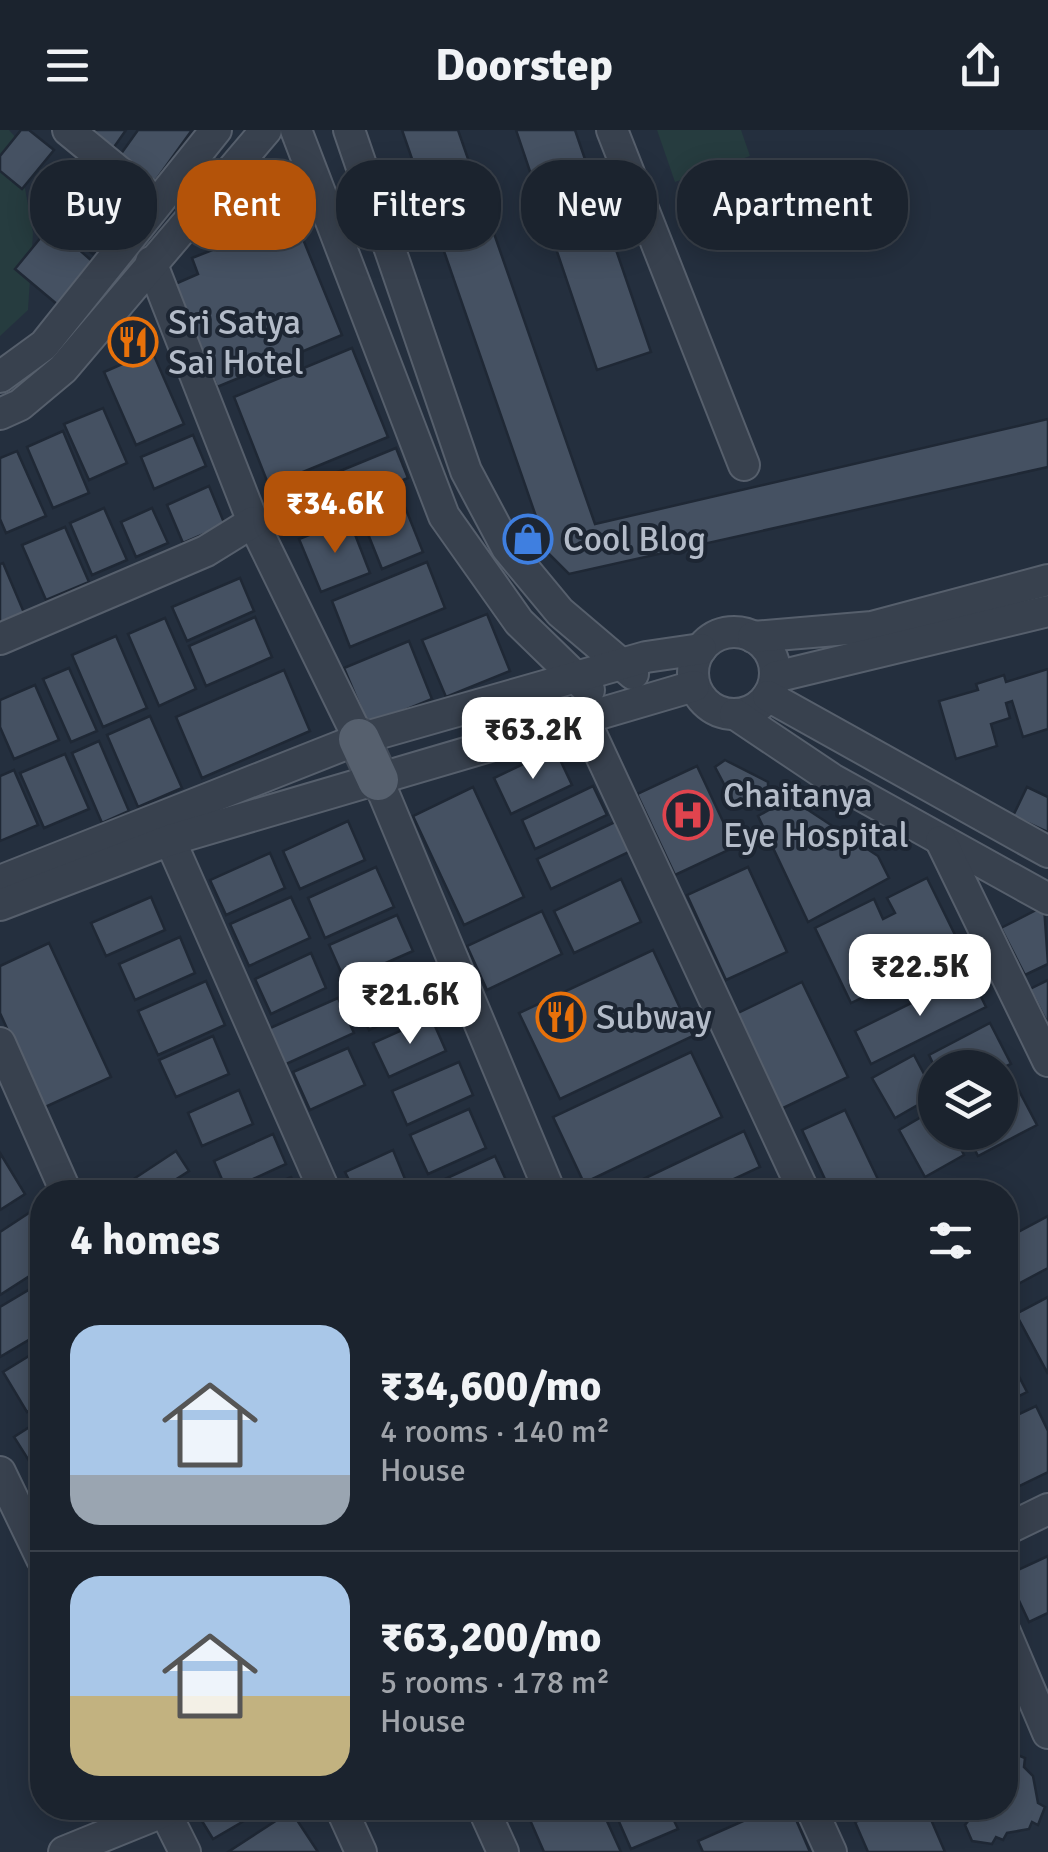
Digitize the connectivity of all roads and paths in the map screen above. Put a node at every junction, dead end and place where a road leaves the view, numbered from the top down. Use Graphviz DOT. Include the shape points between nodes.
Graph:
graph roads {
  1 [pos="68,130"];
  2 [pos="216,130"];
  3 [pos="266,130"];
  4 [pos="296,130"];
  5 [pos="350,130"];
  6 [pos="612,130"];
  7 [pos="105,160"];
  8 [pos="157,201"];
  9 [pos="118,250"];
  10 [pos="151,262"];
  11 [pos="0,377"];
  12 [pos="0,414"];
  13 [pos="744,465"];
  14 [pos="253,522"];
  15 [pos="1048,580"];
  16 [pos="1048,611"];
  17 [pos="753,637"];
  18 [pos="0,639"];
  19 [pos="700,649"];
  20 [pos="626,663"];
  21 [pos="579,676"];
  22 [pos="694,686"];
  23 [pos="772,686"];
  24 [pos="652,698"];
  25 [pos="735,714"];
  26 [pos="595,716"];
  27 [pos="358,739"];
  28 [pos="378,780"];
  29 [pos="170,840"];
  30 [pos="942,841"];
  31 [pos="1048,852"];
  32 [pos="0,881"];
  33 [pos="1048,899"];
  34 [pos="0,904"];
  35 [pos="0,1043"];
  36 [pos="1048,1061"];
  37 [pos="61,1180"];
  38 [pos="320,1180"];
  39 [pos="545,1180"];
  40 [pos="799,1180"];
  41 [pos="0,1472"];
  42 [pos="1048,1509"];
  43 [pos="1018,1524"];
  44 [pos="30,1534"];
  45 [pos="1018,1663"];
  46 [pos="1048,1733"];
  47 [pos="138,1820"];
  48 [pos="169,1820"];
  49 [pos="346,1820"];
  50 [pos="489,1820"];
  51 [pos="816,1820"];
  52 [pos="64,1852"];
  53 [pos="185,1852"];
  54 [pos="361,1852"];
  55 [pos="504,1852"];
  56 [pos="831,1852"];
  1 -- 7 [label="street"];
  2 -- 8 [label="street"];
  3 -- 10 [label="street"];
  4 -- 21 [label="street" via="444,516 518,622"];
  5 -- 20 [label="street" via="466,471 507,548 560,612"];
  6 -- 13 [label="street"];
  9 -- 11 [label="street" via="44,344"];
  10 -- 12 [label="street" via="63,369"];
  10 -- 14 [label="street"];
  14 -- 18 [label="street" via="206,551"];
  14 -- 27 [label="street"];
  15 -- 17 [label="street" via="872,627"];
  16 -- 23 [label="street"];
  17 -- 19 [label="street" via="725,633"];
  17 -- 23 [label="street" via="770,653"];
  19 -- 20 [label="street"];
  19 -- 22 [label="street"];
  20 -- 21 [label="street"];
  20 -- 24 [label="street"];
  21 -- 26 [label="street"];
  21 -- 27 [label="street"];
  22 -- 24 [label="street"];
  22 -- 25 [label="street" via="710,707"];
  23 -- 25 [label="street" via="748,712"];
  23 -- 31 [label="street"];
  24 -- 26 [label="street"];
  25 -- 30 [label="street"];
  26 -- 28 [label="street"];
  26 -- 40 [label="street"];
  27 -- 28 [label="main road"];
  27 -- 32 [label="street"];
  28 -- 29 [label="street"];
  28 -- 39 [label="street"];
  29 -- 34 [label="street"];
  29 -- 38 [label="street"];
  30 -- 33 [label="street"];
  30 -- 36 [label="street"];
  35 -- 37 [label="street"];
  41 -- 44 [label="street"];
  42 -- 43 [label="street"];
  45 -- 46 [label="street"];
  47 -- 52 [label="street"];
  48 -- 53 [label="street"];
  49 -- 54 [label="street"];
  50 -- 55 [label="street"];
  51 -- 56 [label="street"];
}
